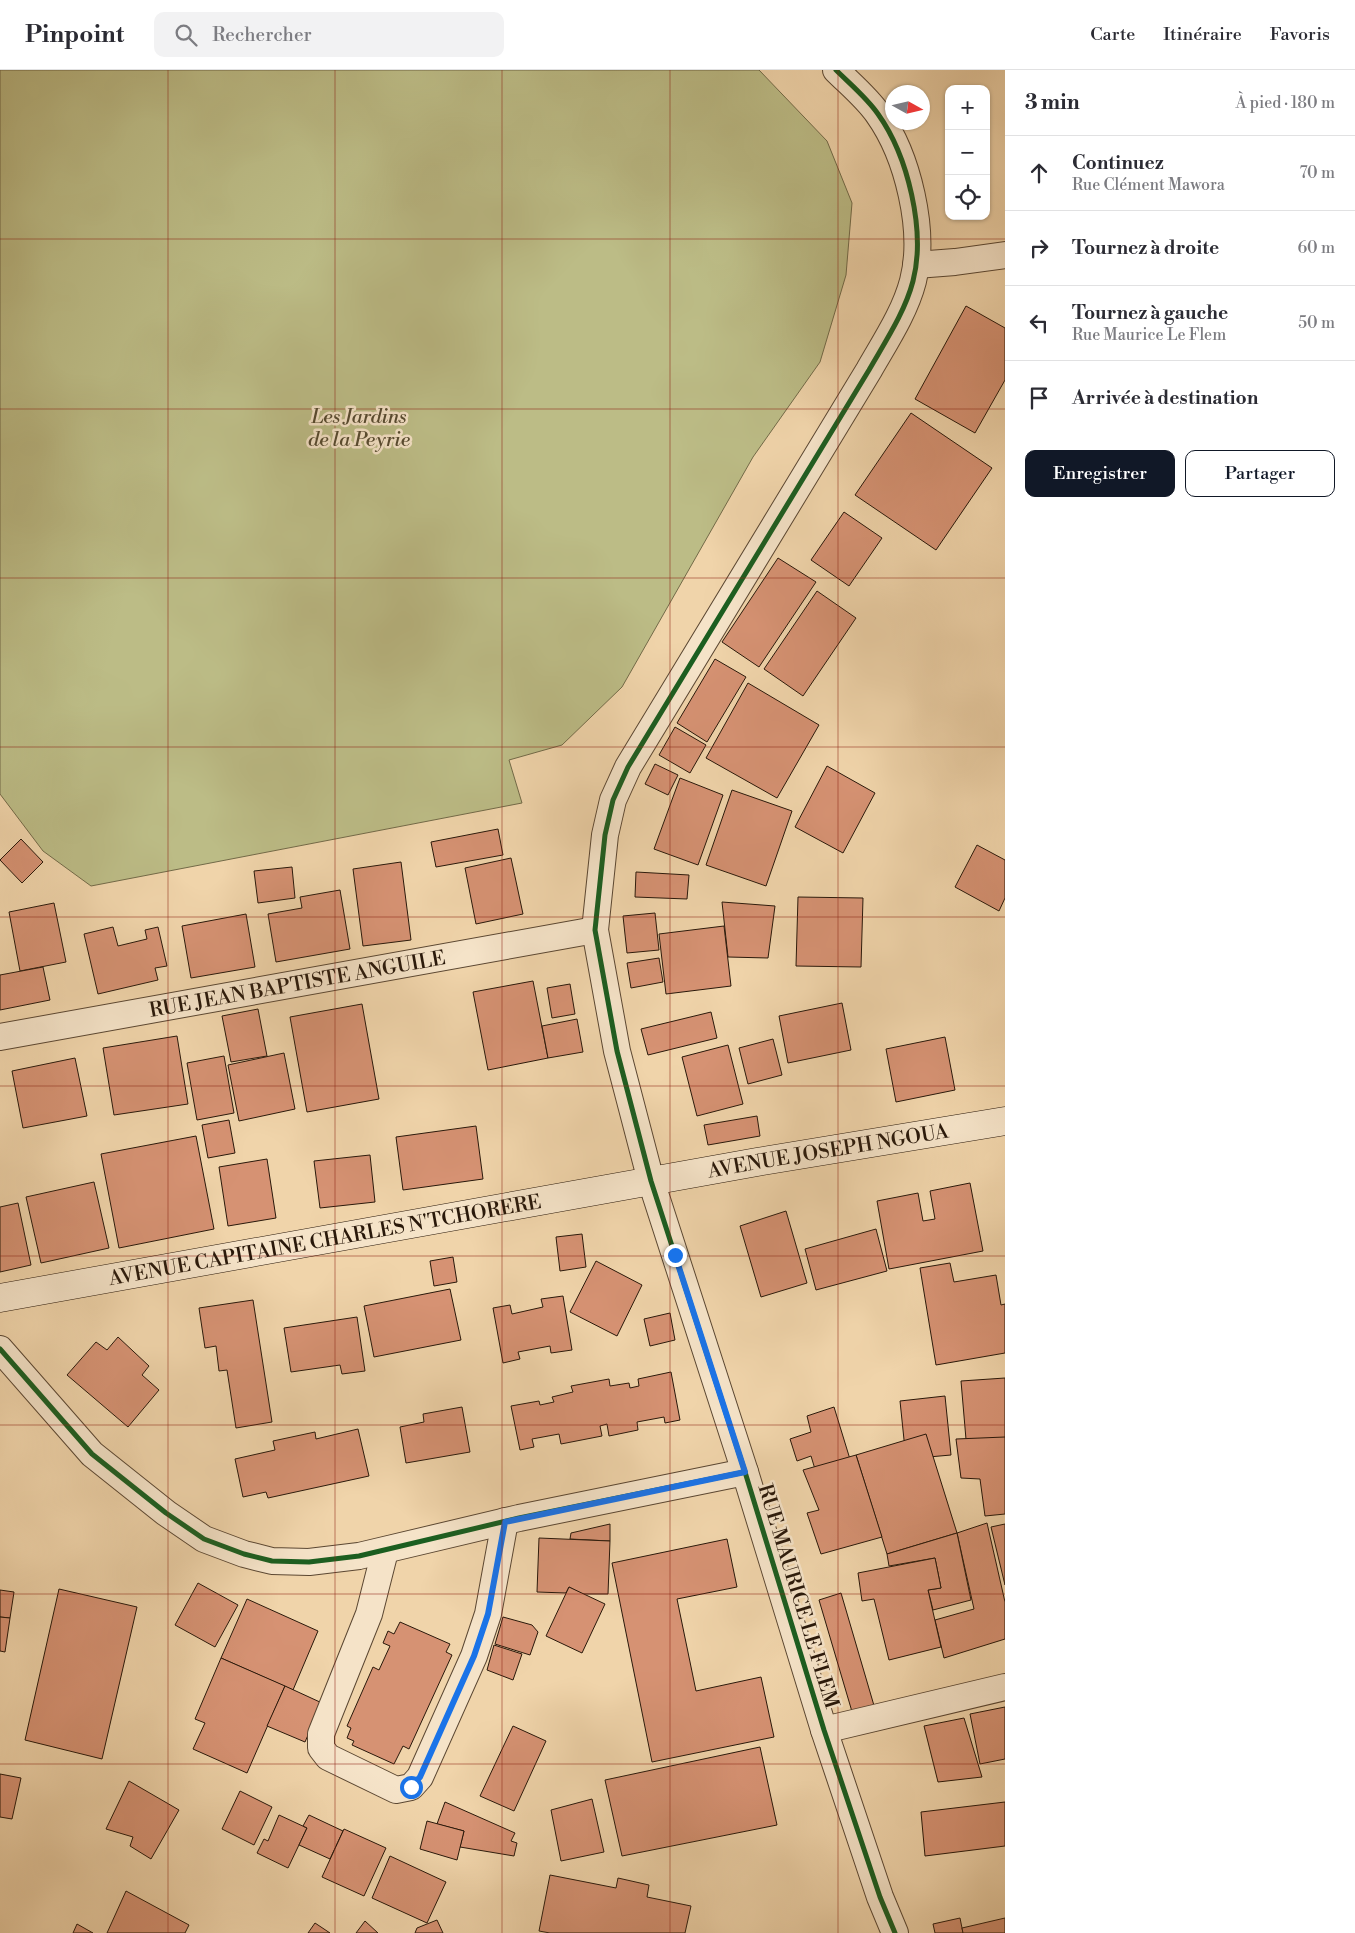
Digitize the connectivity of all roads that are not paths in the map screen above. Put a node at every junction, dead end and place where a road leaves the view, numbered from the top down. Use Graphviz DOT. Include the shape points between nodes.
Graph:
graph roads {
  1 [pos="836,70"];
  2 [pos="1005,255"];
  3 [pos="916,265"];
  4 [pos="595,930"];
  5 [pos="0,1037"];
  6 [pos="1005,1121"];
  7 [pos="651,1181"];
  8 [pos="0,1298"];
  9 [pos="0,1349"];
  10 [pos="745,1472"];
  11 [pos="505,1522"];
  12 [pos="385,1551"];
  13 [pos="1005,1687"];
  14 [pos="824,1730"];
  15 [pos="894,1933"];
  1 -- 3 [label="street, RUE MAURICE LE FLEM" via="878,114 897,149 911,193 918,246"];
  2 -- 3 [label="street"];
  3 -- 4 [label="street, RUE MAURICE LE FLEM" via="913,282 900,313 870,370 628,767 613,800 607,826"];
  4 -- 5 [label="street, RUE JEAN BAPTISTE ANGUILE"];
  4 -- 7 [label="street, RUE MAURICE LE FLEM" via="617,1051"];
  6 -- 7 [label="main road, AVENUE JOSEPH NGOUA"];
  7 -- 8 [label="main road, AVENUE CAPITAINE CHARLES N'TCHORERE"];
  7 -- 10 [label="street, RUE MAURICE LE FLEM"];
  9 -- 12 [label="street" via="92,1454 204,1539 272,1561 309,1562"];
  10 -- 11 [label="street"];
  10 -- 14 [label="street, RUE MAURICE LE FLEM"];
  11 -- 12 [label="street"];
  11 -- 12 [label="street" via="488,1614 474,1656 420,1777 411,1787 396,1790 328,1757 321,1748 321,1734 369,1614"];
  13 -- 14 [label="street"];
  14 -- 15 [label="street, RUE MAURICE LE FLEM"];
}
